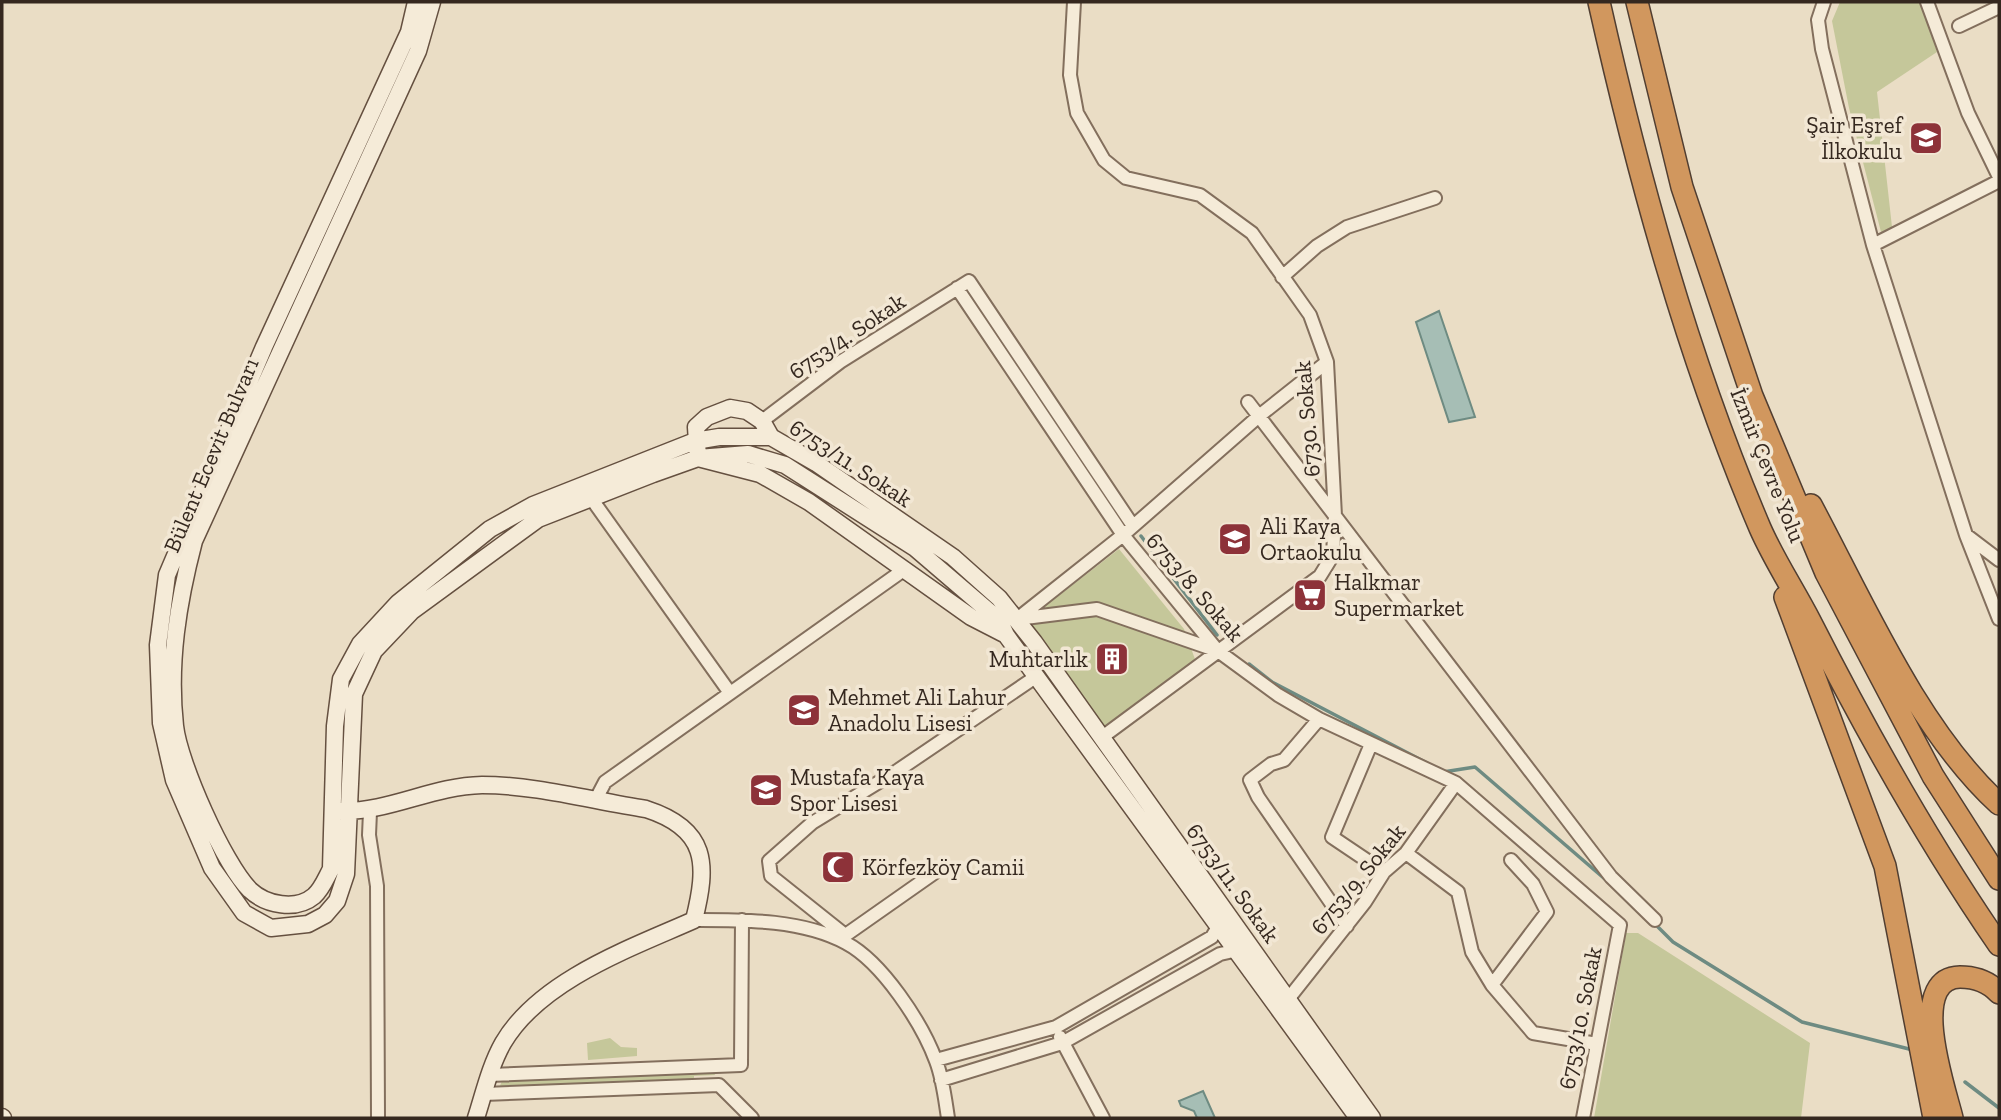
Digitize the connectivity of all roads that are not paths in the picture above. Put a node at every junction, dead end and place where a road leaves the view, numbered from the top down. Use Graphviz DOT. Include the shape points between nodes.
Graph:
graph roads {
  1 [pos="416,2"];
  2 [pos="432,2"];
  3 [pos="1074,2"];
  4 [pos="1599,2"];
  5 [pos="1637,2"];
  6 [pos="1824,2"];
  7 [pos="1927,2"];
  8 [pos="1999,7"];
  9 [pos="1959,26"];
  10 [pos="1999,179"];
  11 [pos="1435,198"];
  12 [pos="1873,245"];
  13 [pos="1282,277"];
  14 [pos="957,288"];
  15 [pos="1327,362"];
  16 [pos="1752,397"];
  17 [pos="1248,402"];
  18 [pos="1259,416"];
  19 [pos="762,421"];
  20 [pos="771,437"];
  21 [pos="697,450"];
  22 [pos="587,492"];
  23 [pos="1335,516"];
  24 [pos="1133,526"];
  25 [pos="1761,529"];
  26 [pos="1966,535"];
  27 [pos="1123,536"];
  28 [pos="1999,560"];
  29 [pos="905,569"];
  30 [pos="1017,619"];
  31 [pos="1999,619"];
  32 [pos="1006,635"];
  33 [pos="1219,651"];
  34 [pos="1037,676"];
  35 [pos="730,692"];
  36 [pos="1319,719"];
  37 [pos="1101,738"];
  38 [pos="1371,744"];
  39 [pos="1457,783"];
  40 [pos="595,801"];
  41 [pos="1999,804"];
  42 [pos="331,811"];
  43 [pos="349,811"];
  44 [pos="370,812"];
  45 [pos="1406,853"];
  46 [pos="1511,860"];
  47 [pos="1384,872"];
  48 [pos="934,873"];
  49 [pos="1999,879"];
  50 [pos="694,920"];
  51 [pos="742,920"];
  52 [pos="1655,920"];
  53 [pos="1219,925"];
  54 [pos="1619,925"];
  55 [pos="1347,926"];
  56 [pos="842,937"];
  57 [pos="1999,946"];
  58 [pos="1238,950"];
  59 [pos="1492,985"];
  60 [pos="1999,993"];
  61 [pos="1289,998"];
  62 [pos="1056,1027"];
  63 [pos="1062,1043"];
  64 [pos="1597,1044"];
  65 [pos="936,1060"];
  66 [pos="489,1075"];
  67 [pos="942,1080"];
  68 [pos="484,1094"];
  69 [pos="1948,1117"];
  70 [pos="378,1118"];
  71 [pos="476,1118"];
  72 [pos="752,1118"];
  73 [pos="948,1118"];
  74 [pos="1104,1118"];
  75 [pos="1358,1118"];
  76 [pos="1372,1118"];
  77 [pos="1583,1118"];
  1 -- 43 [label="street, Bülent Ecevit Bulvarı" via="409,32 264,347 167,575 158,645 161,723 174,780 212,868 244,913 271,928 308,924 325,915 337,901 346,874"];
  2 -- 42 [label="street, Bülent Ecevit Bulvarı" via="418,51 194,541 180,595 172,667 175,728 193,790 250,889 277,904 296,904 314,897 331,869"];
  3 -- 13 [label="street, 6730. Sokak" via="1070,75 1077,113 1104,160 1125,178 1200,195 1252,233"];
  4 -- 25 [label="highway, İzmir Çevre Yolu" via="1630,142 1683,314"];
  5 -- 16 [label="highway, İzmir Çevre Yolu" via="1682,187"];
  6 -- 12 [label="street" via="1818,20 1822,49"];
  7 -- 10 [label="street" via="1968,113"];
  8 -- 9 [label="street"];
  10 -- 12 [label="street"];
  11 -- 13 [label="street" via="1347,227"];
  12 -- 26 [label="street"];
  13 -- 15 [label="street, 6730. Sokak" via="1310,315"];
  14 -- 19 [label="street, 6753/4. Sokak" via="839,362"];
  14 -- 24 [label="street" via="969,281"];
  14 -- 27 [label="street, 6753/8. Sokak"];
  15 -- 18 [label="street"];
  15 -- 23 [label="street, 6730. Sokak"];
  16 -- 41 [label="highway" via="1896,664 1974,781"];
  16 -- 49 [label="highway, İzmir Çevre Yolu" via="1826,573 1933,776"];
  17 -- 18 [label="street"];
  18 -- 23 [label="street"];
  18 -- 24 [label="street"];
  19 -- 20 [label="street, 6753/11. Sokak"];
  19 -- 21 [label="street, 6753/11. Sokak" via="747,411 730,408 707,416 696,427"];
  20 -- 21 [label="street, Bülent Ecevit Bulvarı" via="719,437"];
  20 -- 30 [label="street, 6753/11. Sokak" via="953,557"];
  21 -- 22 [label="street, Bülent Ecevit Bulvarı"];
  21 -- 29 [label="street" via="760,474 810,502"];
  21 -- 32 [label="street, 6753/11. Sokak" via="748,454 785,465 915,548 999,620"];
  22 -- 35 [label="street"];
  22 -- 42 [label="street, Bülent Ecevit Bulvarı" via="533,505 491,529 398,603 360,644 341,678"];
  22 -- 43 [label="street, Bülent Ecevit Bulvarı" via="538,519 412,611 374,651 354,694"];
  23 -- 33 [label="street, 6730. Sokak" via="1333,555 1320,576"];
  23 -- 52 [label="street" via="1611,877"];
  24 -- 27 [label="street"];
  25 -- 57 [label="highway, İzmir Çevre Yolu" via="1892,777"];
  25 -- 69 [label="highway" via="1885,866"];
  26 -- 28 [label="street"];
  26 -- 31 [label="street"];
  27 -- 30 [label="street"];
  27 -- 33 [label="street, 6753/8. Sokak"];
  29 -- 32 [label="street" via="971,617"];
  29 -- 35 [label="street"];
  30 -- 33 [label="street" via="1097,609"];
  30 -- 37 [label="street, 6753/11. Sokak"];
  32 -- 34 [label="street, 6753/11. Sokak"];
  33 -- 36 [label="street, 6753/8. Sokak"];
  33 -- 37 [label="street, 6730. Sokak"];
  34 -- 53 [label="street, 6753/11. Sokak"];
  34 -- 56 [label="street" via="812,823 769,861 771,876"];
  35 -- 40 [label="street" via="605,782"];
  36 -- 38 [label="street, 6753/8. Sokak"];
  36 -- 55 [label="street" via="1284,760 1250,780"];
  37 -- 61 [label="street, 6753/11. Sokak"];
  38 -- 39 [label="street, 6753/8. Sokak"];
  38 -- 47 [label="street" via="1332,837"];
  39 -- 45 [label="street, 6753/9. Sokak"];
  39 -- 54 [label="street, 6753/8. Sokak"];
  40 -- 44 [label="street" via="483,785 447,789"];
  40 -- 50 [label="street" via="665,815 699,846 703,885"];
  42 -- 43 [label="street"];
  43 -- 44 [label="street"];
  44 -- 70 [label="street" via="377,886"];
  45 -- 47 [label="street, 6753/9. Sokak"];
  45 -- 59 [label="street" via="1458,892 1472,952"];
  46 -- 59 [label="street" via="1533,884 1547,912"];
  47 -- 55 [label="street, 6753/9. Sokak"];
  48 -- 56 [label="street"];
  50 -- 51 [label="street"];
  50 -- 66 [label="street" via="604,960 539,1003 505,1040"];
  51 -- 56 [label="street"];
  51 -- 66 [label="street" via="741,1065"];
  53 -- 58 [label="street, 6753/11. Sokak"];
  53 -- 62 [label="street" via="1212,937"];
  54 -- 64 [label="street, 6753/10. Sokak"];
  55 -- 61 [label="street, 6753/9. Sokak"];
  56 -- 65 [label="street" via="894,989"];
  58 -- 63 [label="street" via="1220,954"];
  58 -- 75 [label="street, 6753/11. Sokak"];
  59 -- 64 [label="street" via="1533,1034"];
  60 -- 69 [label="highway" via="1973,977 1952,977 1931,1001"];
  61 -- 76 [label="street, 6753/11. Sokak"];
  62 -- 63 [label="street"];
  62 -- 65 [label="street"];
  63 -- 67 [label="street"];
  63 -- 74 [label="street"];
  64 -- 77 [label="street, 6753/10. Sokak"];
  65 -- 67 [label="street"];
  66 -- 68 [label="street"];
  67 -- 73 [label="street"];
  68 -- 71 [label="street"];
  68 -- 72 [label="street" via="719,1085"];
}
